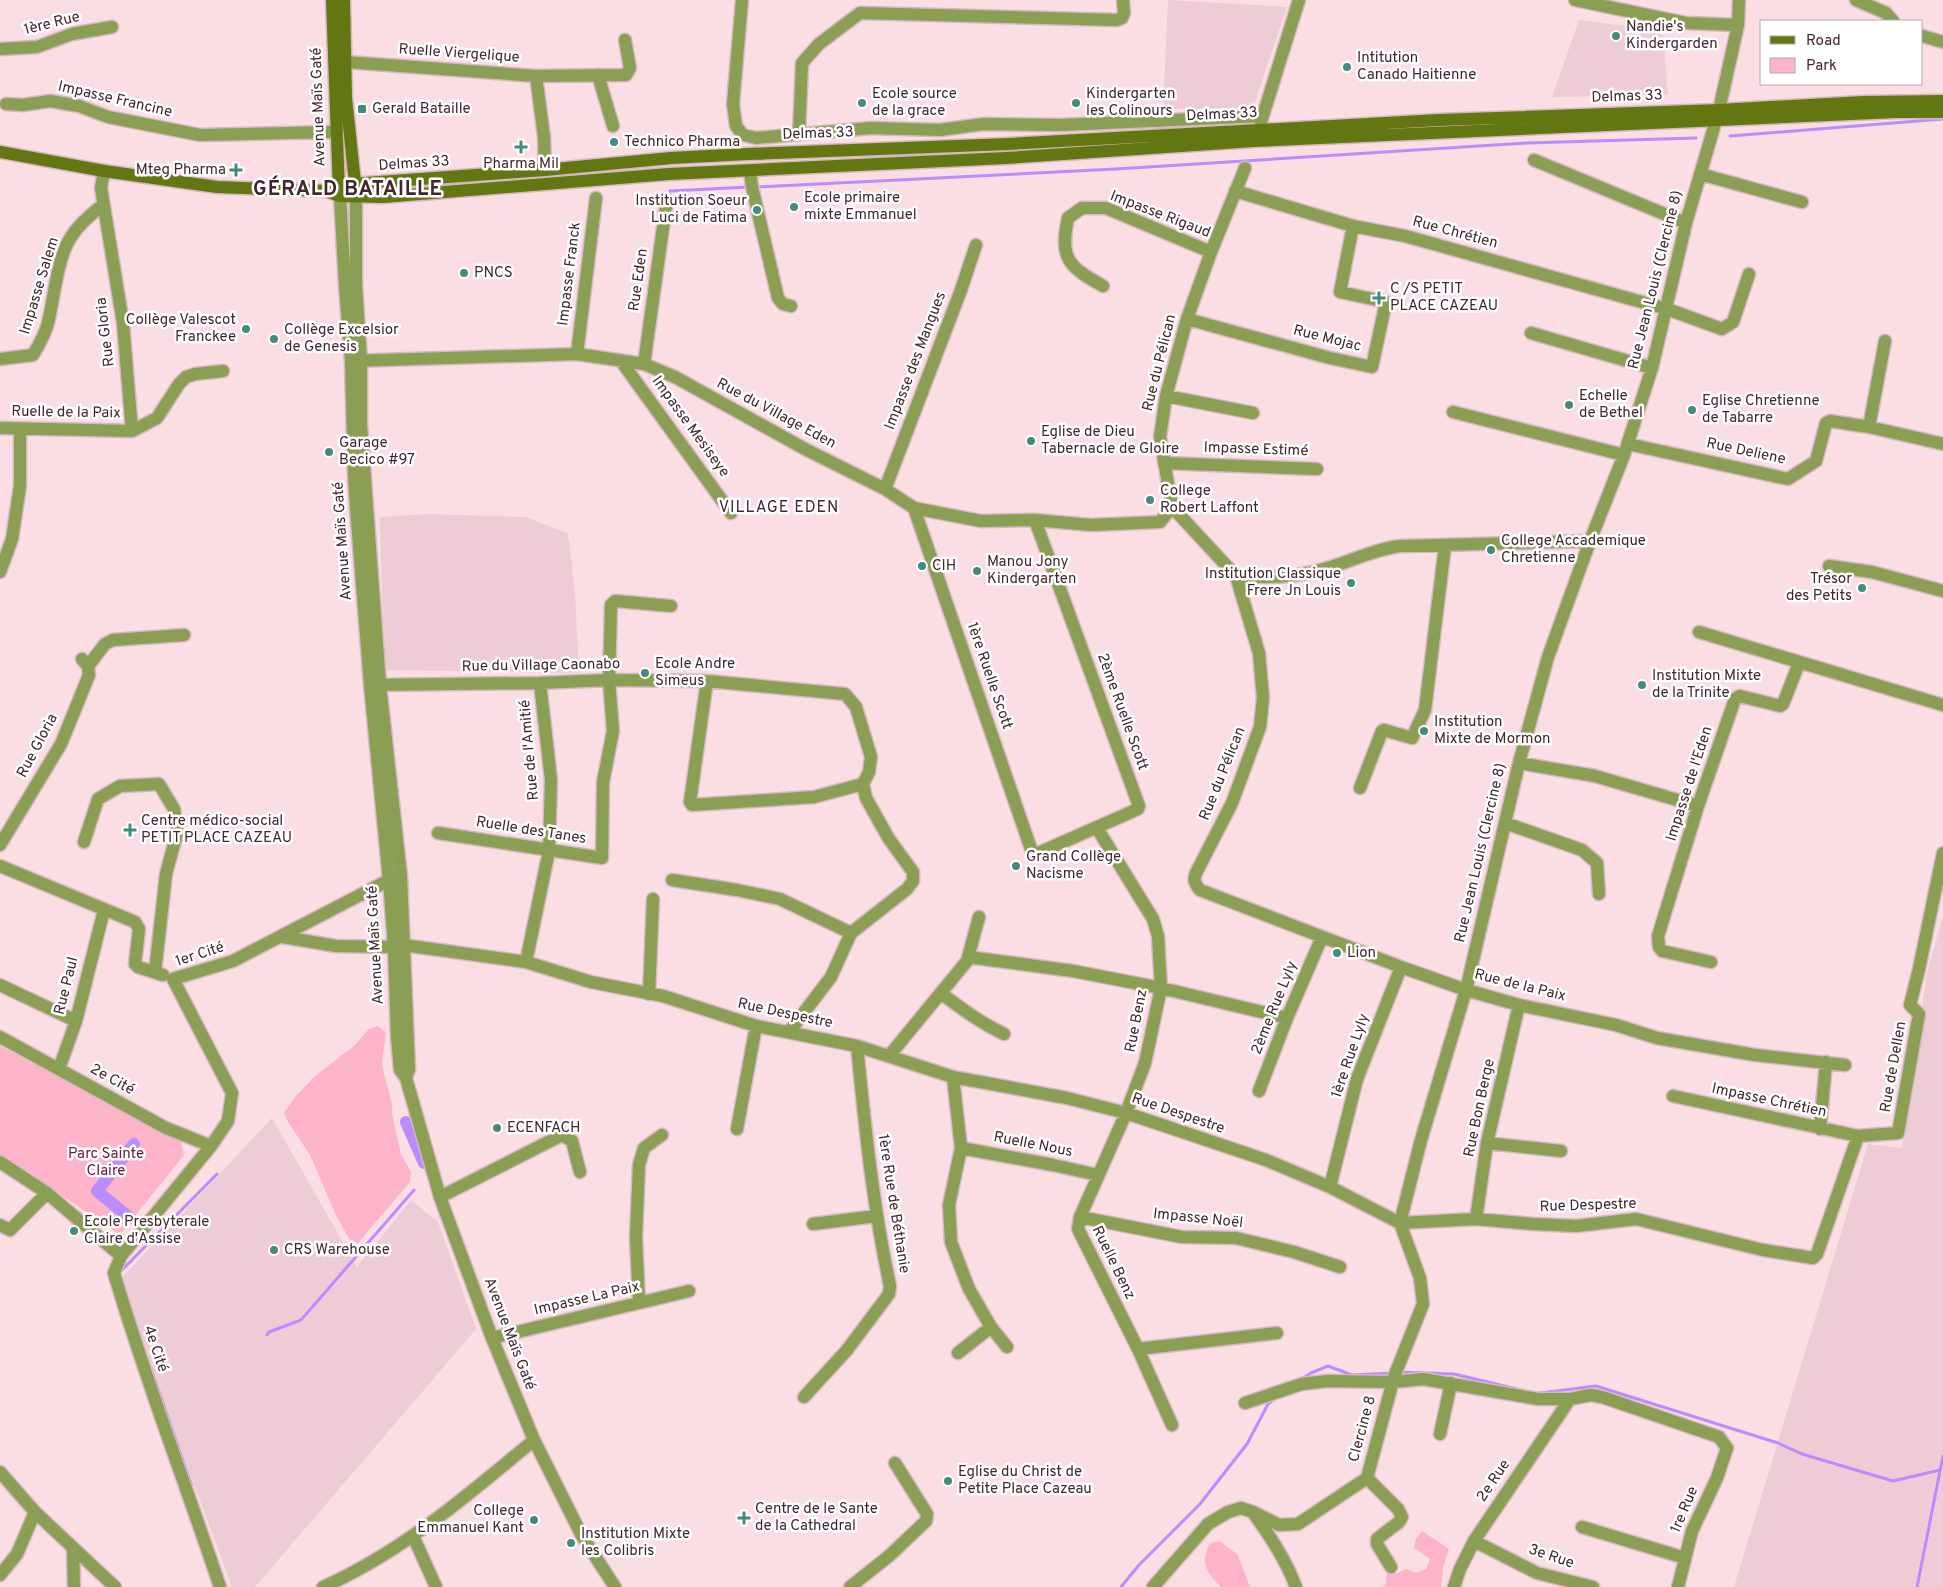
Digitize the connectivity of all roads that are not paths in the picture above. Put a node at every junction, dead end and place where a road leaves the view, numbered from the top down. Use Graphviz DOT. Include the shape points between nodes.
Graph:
graph roads {
  1 [pos="332,0"];
  2 [pos="344,0"];
  3 [pos="742,0"];
  4 [pos="1123,0"];
  5 [pos="1299,0"];
  6 [pos="1575,0"];
  7 [pos="1739,0"];
  8 [pos="1856,0"];
  9 [pos="1892,20"];
  10 [pos="1738,25"];
  11 [pos="112,27"];
  12 [pos="1923,36"];
  13 [pos="625,40"];
  14 [pos="1943,42"];
  15 [pos="0,49"];
  16 [pos="346,62"];
  17 [pos="598,75"];
  18 [pos="536,76"];
  19 [pos="1943,102"];
  20 [pos="6,104"];
  21 [pos="1943,112"];
  22 [pos="1717,115"];
  23 [pos="1263,116"];
  24 [pos="613,126"];
  25 [pos="336,132"];
  26 [pos="799,134"];
  27 [pos="1257,135"];
  28 [pos="0,152"];
  29 [pos="1534,160"];
  30 [pos="1244,168"];
  31 [pos="545,170"];
  32 [pos="104,171"];
  33 [pos="750,171"];
  34 [pos="1700,174"];
  35 [pos="355,184"];
  36 [pos="339,190"];
  37 [pos="1235,191"];
  38 [pos="356,197"];
  39 [pos="596,198"];
  40 [pos="667,199"];
  41 [pos="1802,202"];
  42 [pos="103,205"];
  43 [pos="1686,222"];
  44 [pos="1353,226"];
  45 [pos="976,245"];
  46 [pos="1211,252"];
  47 [pos="1749,274"];
  48 [pos="1103,286"];
  49 [pos="791,306"];
  50 [pos="1667,309"];
  51 [pos="1187,319"];
  52 [pos="1532,333"];
  53 [pos="1885,341"];
  54 [pos="576,354"];
  55 [pos="0,359"];
  56 [pos="356,360"];
  57 [pos="621,361"];
  58 [pos="644,364"];
  59 [pos="1652,368"];
  60 [pos="223,371"];
  61 [pos="1166,396"];
  62 [pos="1452,412"];
  63 [pos="1253,413"];
  64 [pos="0,428"];
  65 [pos="1869,428"];
  66 [pos="20,429"];
  67 [pos="132,431"];
  68 [pos="1943,444"];
  69 [pos="1626,449"];
  70 [pos="1164,463"];
  71 [pos="1317,469"];
  72 [pos="885,489"];
  73 [pos="1172,507"];
  74 [pos="914,508"];
  75 [pos="731,513"];
  76 [pos="1035,520"];
  77 [pos="1590,541"];
  78 [pos="1445,546"];
  79 [pos="1829,566"];
  80 [pos="0,572"];
  81 [pos="1236,576"];
  82 [pos="1943,591"];
  83 [pos="671,606"];
  84 [pos="1699,632"];
  85 [pos="184,635"];
  86 [pos="1799,663"];
  87 [pos="609,680"];
  88 [pos="707,681"];
  89 [pos="540,683"];
  90 [pos="375,685"];
  91 [pos="1943,705"];
  92 [pos="1519,763"];
  93 [pos="863,784"];
  94 [pos="1360,788"];
  95 [pos="1698,806"];
  96 [pos="1505,823"];
  97 [pos="1097,828"];
  98 [pos="438,833"];
  99 [pos="84,842"];
  100 [pos="0,845"];
  101 [pos="549,851"];
  102 [pos="1943,853"];
  103 [pos="1034,854"];
  104 [pos="0,866"];
  105 [pos="395,878"];
  106 [pos="672,880"];
  107 [pos="1200,890"];
  108 [pos="1599,894"];
  109 [pos="653,899"];
  110 [pos="104,910"];
  111 [pos="979,917"];
  112 [pos="852,933"];
  113 [pos="283,937"];
  114 [pos="1322,937"];
  115 [pos="399,946"];
  116 [pos="968,957"];
  117 [pos="526,962"];
  118 [pos="1711,962"];
  119 [pos="1402,968"];
  120 [pos="155,972"];
  121 [pos="173,979"];
  122 [pos="0,985"];
  123 [pos="1161,988"];
  124 [pos="1466,990"];
  125 [pos="649,994"];
  126 [pos="942,994"];
  127 [pos="1519,1005"];
  128 [pos="1287,1018"];
  129 [pos="76,1021"];
  130 [pos="756,1026"];
  131 [pos="789,1032"];
  132 [pos="1004,1034"];
  133 [pos="0,1037"];
  134 [pos="857,1046"];
  135 [pos="890,1056"];
  136 [pos="1826,1062"];
  137 [pos="1846,1065"];
  138 [pos="59,1069"];
  139 [pos="953,1076"];
  140 [pos="1259,1091"];
  141 [pos="1673,1096"];
  142 [pos="1126,1113"];
  143 [pos="736,1129"];
  144 [pos="1820,1129"];
  145 [pos="662,1135"];
  146 [pos="1858,1136"];
  147 [pos="1487,1143"];
  148 [pos="210,1146"];
  149 [pos="961,1148"];
  150 [pos="1561,1151"];
  151 [pos="0,1162"];
  152 [pos="580,1172"];
  153 [pos="1098,1175"];
  154 [pos="1330,1188"];
  155 [pos="47,1193"];
  156 [pos="440,1197"];
  157 [pos="876,1216"];
  158 [pos="1080,1217"];
  159 [pos="1476,1219"];
  160 [pos="1400,1223"];
  161 [pos="813,1224"];
  162 [pos="5,1227"];
  163 [pos="121,1256"];
  164 [pos="1340,1267"];
  165 [pos="689,1291"];
  166 [pos="639,1304"];
  167 [pos="991,1327"];
  168 [pos="1276,1333"];
  169 [pos="492,1338"];
  170 [pos="1007,1347"];
  171 [pos="1138,1349"];
  172 [pos="958,1353"];
  173 [pos="1395,1375"];
  174 [pos="1452,1383"];
  175 [pos="804,1397"];
  176 [pos="1570,1399"];
  177 [pos="1245,1403"];
  178 [pos="1172,1425"];
  179 [pos="1440,1434"];
  180 [pos="534,1440"];
  181 [pos="894,1464"];
  182 [pos="0,1472"];
  183 [pos="1367,1478"];
  184 [pos="36,1512"];
  185 [pos="1253,1512"];
  186 [pos="1582,1527"];
  187 [pos="413,1536"];
  188 [pos="1474,1541"];
  189 [pos="73,1549"];
  190 [pos="1685,1558"];
  191 [pos="1391,1567"];
  192 [pos="0,1574"];
  193 [pos="74,1587"];
  194 [pos="115,1587"];
  195 [pos="220,1587"];
  196 [pos="323,1587"];
  197 [pos="436,1587"];
  198 [pos="615,1587"];
  199 [pos="850,1587"];
  200 [pos="1152,1587"];
  201 [pos="1296,1587"];
  202 [pos="1454,1587"];
  203 [pos="1593,1587"];
  204 [pos="1678,1587"];
  1 -- 25 [label="main road, Avenue Maïs Gaté"];
  2 -- 16 [label="main road, Avenue Maïs Gaté"];
  3 -- 26 [label="street" via="733,104 736,126 743,135 756,138"];
  4 -- 26 [label="street" via="1124,13 1117,20 860,13 819,44 802,63"];
  5 -- 23 [label="street"];
  6 -- 10 [label="street" via="1686,23"];
  7 -- 10 [label="street"];
  8 -- 9 [label="street" via="1886,13"];
  10 -- 22 [label="street"];
  11 -- 15 [label="street, 1ère Rue" via="72,34 37,47"];
  12 -- 14 [label="street"];
  13 -- 17 [label="street" via="630,68 626,75"];
  16 -- 18 [label="street, Ruelle Viergelique"];
  16 -- 35 [label="main road, Avenue Maïs Gaté" via="346,98"];
  17 -- 18 [label="street"];
  17 -- 24 [label="street"];
  18 -- 31 [label="street, Ruelle Viergelique"];
  19 -- 22 [label="main road, Delmas 33" via="1864,102"];
  20 -- 25 [label="street, Impasse Francine" via="50,101 79,106 108,117 200,135"];
  21 -- 22 [label="main road, Delmas 33"];
  22 -- 27 [label="main road, Delmas 33" via="1439,120"];
  22 -- 34 [label="street, Rue Jean Louis (Clercine 8)"];
  23 -- 26 [label="street" via="1061,125 984,124 940,130 871,128"];
  23 -- 27 [label="street"];
  25 -- 36 [label="main road, Avenue Maïs Gaté"];
  27 -- 31 [label="main road, Delmas 33" via="671,158"];
  27 -- 33 [label="main road, Delmas 33" via="1006,158"];
  28 -- 32 [label="main road, Delmas 33"];
  29 -- 43 [label="street"];
  30 -- 37 [label="street, Rue du Pélican"];
  31 -- 35 [label="main road, Delmas 33"];
  32 -- 36 [label="main road, Delmas 33" via="218,187"];
  32 -- 42 [label="street, Rue Gloria"];
  33 -- 38 [label="main road, Delmas 33"];
  33 -- 49 [label="street" via="778,298"];
  34 -- 41 [label="street"];
  34 -- 43 [label="street, Rue Jean Louis (Clercine 8)"];
  35 -- 36 [label="main road, Delmas 33"];
  35 -- 38 [label="main road, Avenue Maïs Gaté"];
  36 -- 38 [label="main road, Delmas 33"];
  36 -- 56 [label="street, Avenue Maïs Gaté" via="345,286"];
  37 -- 44 [label="street, Rue Chrétien"];
  37 -- 46 [label="street, Rue du Pélican"];
  38 -- 56 [label="street, Avenue Maïs Gaté"];
  39 -- 54 [label="street, Impasse Franck"];
  40 -- 58 [label="street, Rue Eden"];
  42 -- 55 [label="street, Impasse Salem" via="70,238 50,305 48,323 33,355"];
  42 -- 67 [label="street, Rue Gloria" via="123,323"];
  43 -- 50 [label="street, Rue Jean Louis (Clercine 8)"];
  44 -- 50 [label="street, Rue Chrétien" via="1405,236"];
  44 -- 51 [label="street, Rue Mojac" via="1340,292 1386,302 1372,367"];
  45 -- 72 [label="street, Impasse des Mangues"];
  46 -- 48 [label="street, Impasse Rigaud" via="1106,208 1082,208 1068,218 1064,236 1067,259 1080,273"];
  46 -- 51 [label="street, Rue du Pélican"];
  47 -- 50 [label="street, Rue Chrétien" via="1733,322 1722,330"];
  50 -- 59 [label="street, Rue Jean Louis (Clercine 8)"];
  51 -- 61 [label="street, Rue du Pélican"];
  52 -- 59 [label="street"];
  53 -- 65 [label="street"];
  54 -- 56 [label="street, Rue du Village Eden"];
  54 -- 57 [label="street, Rue du Village Eden"];
  56 -- 90 [label="street, Avenue Maïs Gaté" via="354,485"];
  57 -- 58 [label="street, Rue du Village Eden"];
  57 -- 75 [label="street, Impasse Mesiseye"];
  58 -- 72 [label="street, Rue du Village Eden" via="675,377"];
  59 -- 69 [label="street, Rue Jean Louis (Clercine 8)"];
  60 -- 67 [label="street" via="186,377 157,418"];
  61 -- 63 [label="street"];
  61 -- 70 [label="street, Rue du Pélican" via="1160,437"];
  62 -- 69 [label="street"];
  64 -- 66 [label="street, Ruelle de la Paix"];
  65 -- 68 [label="street, Rue Deliene"];
  65 -- 69 [label="street, Rue Deliene" via="1828,422 1816,461 1788,479"];
  66 -- 67 [label="street, Ruelle de la Paix"];
  66 -- 80 [label="street" via="20,486 12,539"];
  69 -- 77 [label="street, Rue Jean Louis (Clercine 8)"];
  70 -- 71 [label="street, Impasse Estimé"];
  70 -- 73 [label="street, Rue du Pélican"];
  72 -- 74 [label="street, Rue du Village Eden"];
  73 -- 76 [label="street, Rue du Village Eden" via="1160,522 1091,525"];
  73 -- 81 [label="street, Rue du Pélican"];
  74 -- 76 [label="street, Rue du Village Eden" via="981,521"];
  74 -- 103 [label="street, 1ère Ruelle Scott"];
  76 -- 97 [label="street, 2ème Ruelle Scott" via="1139,806"];
  77 -- 78 [label="street"];
  77 -- 92 [label="street, Rue Jean Louis (Clercine 8)" via="1548,657"];
  78 -- 81 [label="street" via="1385,548 1323,570 1278,578"];
  78 -- 94 [label="street" via="1425,710 1412,738 1382,731"];
  79 -- 82 [label="street" via="1872,572"];
  81 -- 107 [label="street, Rue du Pélican" via="1259,653 1263,698 1260,727 1232,803 1196,873 1194,882"];
  83 -- 87 [label="street, Ruelle des Tanes" via="612,602"];
  84 -- 86 [label="street"];
  85 -- 100 [label="street, Rue Gloria" via="114,640 85,662 89,675 61,744"];
  86 -- 91 [label="street"];
  86 -- 95 [label="street, Impasse de l'Eden" via="1780,706 1740,696 1735,698"];
  87 -- 88 [label="street, Rue du Village Caonabo"];
  87 -- 89 [label="street, Rue du Village Caonabo"];
  87 -- 101 [label="street, Ruelle des Tanes" via="613,731 603,782 602,858"];
  88 -- 93 [label="street, Rue du Village Caonabo" via="845,694 856,707 871,757"];
  88 -- 93 [label="street" via="690,802 694,806 814,797"];
  89 -- 90 [label="street, Rue du Village Caonabo"];
  89 -- 101 [label="street, Rue de l'Amitié" via="552,780"];
  90 -- 105 [label="street, Avenue Maïs Gaté"];
  92 -- 95 [label="street" via="1596,776"];
  92 -- 96 [label="street, Rue Jean Louis (Clercine 8)"];
  93 -- 112 [label="street" via="866,798 889,839 913,872 913,881"];
  95 -- 118 [label="street, Impasse de l'Eden" via="1658,936 1662,951"];
  96 -- 108 [label="street" via="1590,855 1597,863"];
  96 -- 124 [label="street, Rue Jean Louis (Clercine 8)"];
  97 -- 103 [label="street, 2ème Ruelle Scott"];
  97 -- 123 [label="street, Rue Benz" via="1153,919 1158,936"];
  98 -- 101 [label="street, Ruelle des Tanes"];
  99 -- 120 [label="street" via="98,798 120,786 159,784 174,809 177,833 166,874"];
  101 -- 117 [label="street, Rue de l'Amitié"];
  102 -- 146 [label="street, Rue de Dellen" via="1910,1005 1919,1014 1898,1133"];
  104 -- 110 [label="street"];
  105 -- 113 [label="street, 1er Cité"];
  105 -- 115 [label="street, Avenue Maïs Gaté"];
  106 -- 112 [label="street" via="780,899"];
  107 -- 114 [label="street, Rue de la Paix"];
  109 -- 125 [label="street"];
  110 -- 120 [label="street" via="138,924 135,964"];
  110 -- 129 [label="street, Rue Paul"];
  111 -- 116 [label="street"];
  112 -- 131 [label="street" via="831,977"];
  113 -- 115 [label="street, Rue Despestre" via="336,946"];
  113 -- 121 [label="street, 1er Cité" via="233,962"];
  114 -- 119 [label="street, Rue de la Paix"];
  114 -- 128 [label="street, 2ème Rue Lyly"];
  115 -- 117 [label="street, Rue Despestre"];
  115 -- 156 [label="street, Avenue Maïs Gaté" via="397,1037 400,1070 406,1078"];
  116 -- 123 [label="street" via="1074,971"];
  116 -- 126 [label="street"];
  117 -- 125 [label="street, Rue Despestre" via="591,982"];
  119 -- 124 [label="street, Rue de la Paix"];
  119 -- 154 [label="street, 1ère Rue Lyly" via="1357,1079"];
  120 -- 121 [label="street"];
  121 -- 148 [label="street, 1er Cité" via="232,1093 228,1121"];
  122 -- 129 [label="street"];
  123 -- 128 [label="street"];
  123 -- 142 [label="street, Rue Benz" via="1145,1063"];
  124 -- 127 [label="street, Rue de la Paix"];
  124 -- 160 [label="street, Rue Jean Louis (Clercine 8)"];
  125 -- 130 [label="street, Rue Despestre"];
  126 -- 132 [label="street" via="972,1017"];
  126 -- 135 [label="street"];
  127 -- 136 [label="street, Rue de la Paix" via="1616,1024 1657,1038 1755,1055"];
  127 -- 147 [label="street, Rue Bon Berge"];
  128 -- 140 [label="street, 2ème Rue Lyly"];
  129 -- 138 [label="street, Rue Paul"];
  130 -- 131 [label="street, Rue Despestre"];
  130 -- 143 [label="street"];
  131 -- 134 [label="street, Rue Despestre"];
  133 -- 138 [label="street, 2e Cité"];
  134 -- 135 [label="street, Rue Despestre"];
  134 -- 157 [label="street, 1ère Rue de Béthanie"];
  135 -- 139 [label="street, Rue Despestre"];
  136 -- 137 [label="street, Rue de la Paix"];
  136 -- 144 [label="street"];
  138 -- 148 [label="street, 2e Cité" via="166,1128"];
  139 -- 142 [label="street, Rue Despestre"];
  139 -- 149 [label="street"];
  141 -- 144 [label="street, Impasse Chrétien"];
  142 -- 153 [label="street, Ruelle Benz"];
  142 -- 154 [label="street, Rue Despestre" via="1266,1160"];
  144 -- 146 [label="street, Impasse Chrétien"];
  145 -- 166 [label="street" via="644,1148 639,1166 636,1237"];
  146 -- 159 [label="street, Rue Despestre" via="1817,1254 1812,1258 1763,1250 1636,1219 1576,1226"];
  147 -- 150 [label="street"];
  147 -- 159 [label="street, Rue Bon Berge"];
  148 -- 163 [label="street, 4e Cité"];
  149 -- 153 [label="street, Ruelle Nous"];
  149 -- 167 [label="street" via="949,1205 951,1242 970,1289"];
  151 -- 155 [label="street"];
  152 -- 156 [label="street" via="572,1141 562,1135"];
  153 -- 158 [label="street, Ruelle Benz"];
  154 -- 160 [label="street, Rue Despestre"];
  155 -- 162 [label="street"];
  155 -- 163 [label="street"];
  156 -- 169 [label="street, Avenue Maïs Gaté"];
  157 -- 161 [label="street"];
  157 -- 175 [label="street, 1ère Rue de Béthanie" via="889,1294 847,1350"];
  158 -- 164 [label="street, Impasse Noël" via="1182,1236 1236,1238"];
  158 -- 171 [label="street, Ruelle Benz" via="1080,1235"];
  159 -- 160 [label="street, Rue Despestre"];
  160 -- 173 [label="street, Clercine 8" via="1420,1278 1423,1304"];
  163 -- 195 [label="street, 4e Cité" via="114,1273 124,1308"];
  165 -- 166 [label="street, Impasse La Paix"];
  166 -- 169 [label="street, Impasse La Paix"];
  167 -- 170 [label="street"];
  167 -- 172 [label="street"];
  168 -- 171 [label="street"];
  169 -- 180 [label="street, Avenue Maïs Gaté"];
  171 -- 178 [label="street, Ruelle Benz"];
  173 -- 174 [label="street"];
  173 -- 177 [label="street" via="1302,1384"];
  173 -- 183 [label="street, Clercine 8"];
  174 -- 176 [label="street" via="1529,1398"];
  174 -- 179 [label="street"];
  176 -- 188 [label="street, 2e Rue"];
  176 -- 190 [label="street, 1re Rue" via="1609,1398 1720,1437 1727,1448 1692,1531"];
  180 -- 187 [label="street"];
  180 -- 198 [label="street, Avenue Maïs Gaté" via="582,1536"];
  181 -- 199 [label="street" via="928,1518 889,1556"];
  182 -- 184 [label="street"];
  183 -- 185 [label="street, Clercine 8" via="1298,1524 1279,1525"];
  183 -- 191 [label="street" via="1402,1517 1377,1539"];
  184 -- 189 [label="street"];
  184 -- 192 [label="street" via="17,1554"];
  185 -- 200 [label="street, Clercine 8" via="1241,1508 1208,1524"];
  185 -- 201 [label="street" via="1273,1540"];
  186 -- 190 [label="street"];
  187 -- 196 [label="street" via="357,1572"];
  187 -- 197 [label="street"];
  188 -- 202 [label="street, 2e Rue"];
  188 -- 203 [label="street, 3e Rue" via="1537,1573"];
  189 -- 193 [label="street"];
  189 -- 194 [label="street"];
  190 -- 204 [label="street, 1re Rue"];
}
